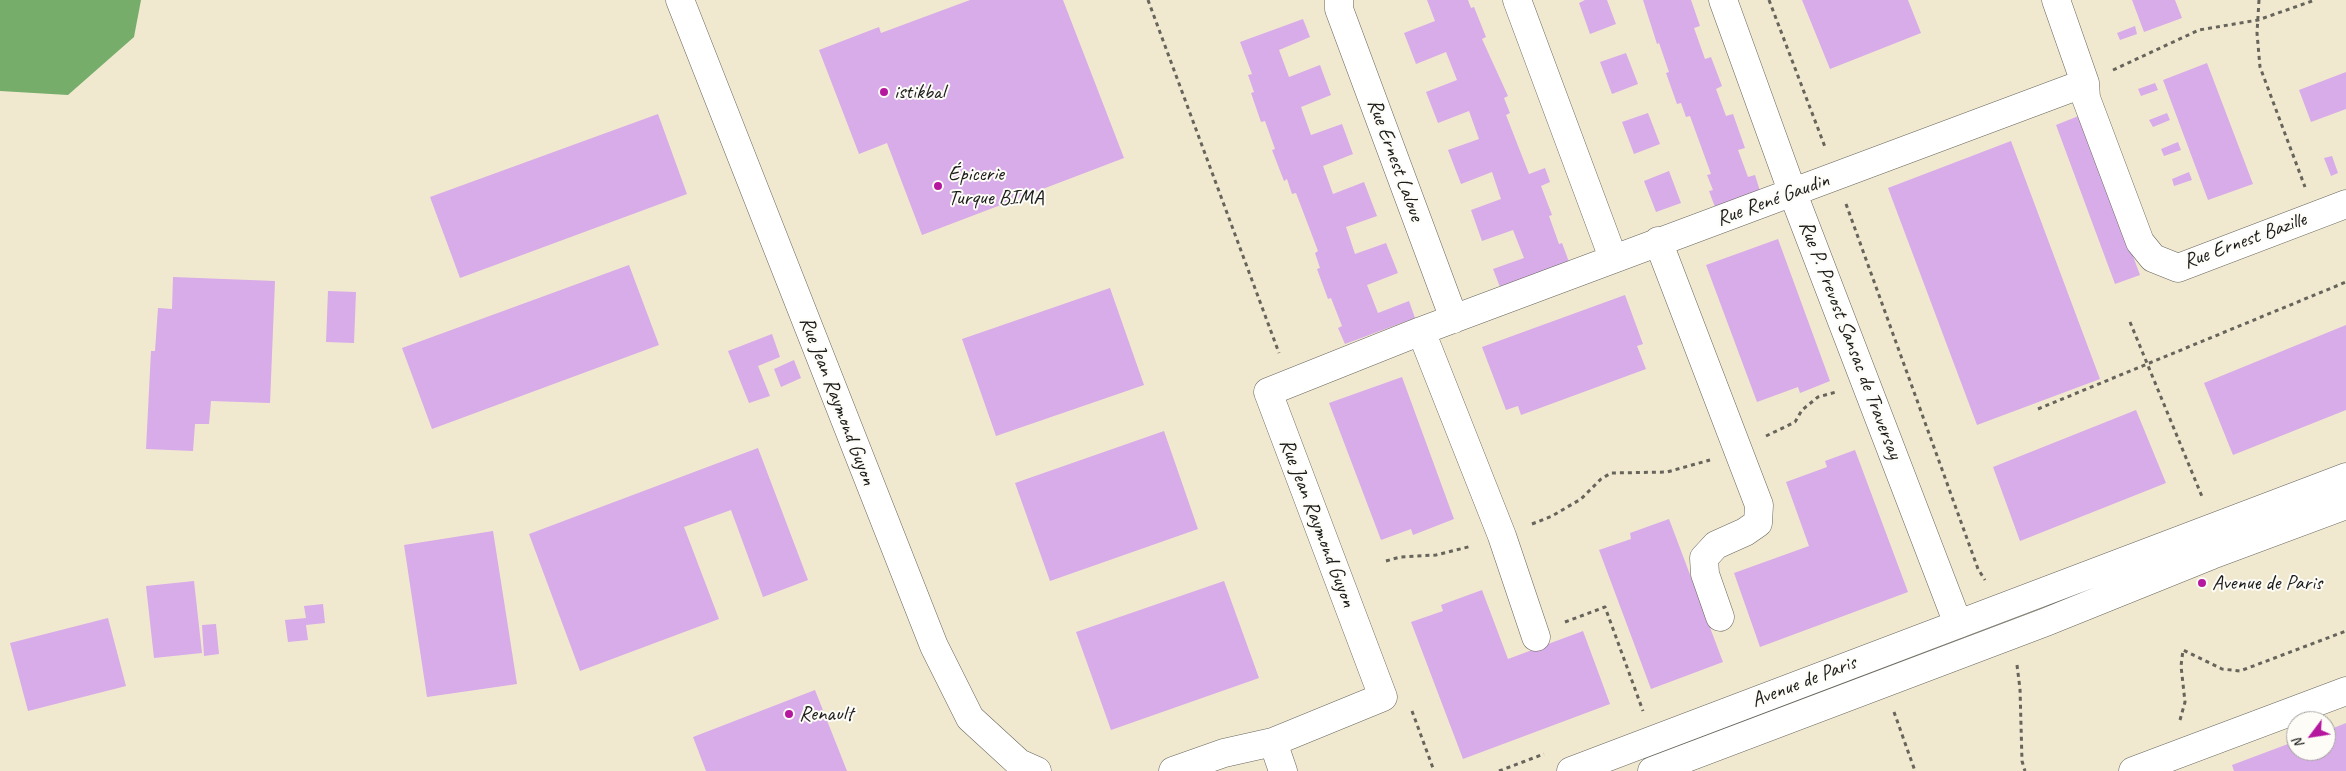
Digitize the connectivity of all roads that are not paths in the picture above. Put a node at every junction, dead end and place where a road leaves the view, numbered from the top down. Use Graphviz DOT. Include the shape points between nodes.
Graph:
graph roads {
  1 [pos="680,0"];
  2 [pos="1339,0"];
  3 [pos="1517,0"];
  4 [pos="1723,0"];
  5 [pos="2056,0"];
  6 [pos="2086,83"];
  7 [pos="1792,191"];
  8 [pos="2346,204"];
  9 [pos="1658,242"];
  10 [pos="1613,258"];
  11 [pos="1454,319"];
  12 [pos="1421,331"];
  13 [pos="2346,477"];
  14 [pos="2346,504"];
  15 [pos="1720,617"];
  16 [pos="1958,624"];
  17 [pos="1535,635"];
  18 [pos="2346,691"];
  19 [pos="1273,742"];
  20 [pos="1037,771"];
  21 [pos="1173,771"];
  22 [pos="1283,771"];
  23 [pos="1571,771"];
  24 [pos="1652,771"];
  25 [pos="2133,771"];
  1 -- 20 [label="street, Rue Jean Raymond Guyon" via="934,646 970,718 1019,763"];
  2 -- 11 [label="street, Rue Ernest Laloue" via="1339,9"];
  3 -- 10 [label="street"];
  4 -- 7 [label="street, Rue P. Prevost Sansac de Traversay"];
  5 -- 6 [label="street"];
  6 -- 7 [label="street, Rue René Gaudin"];
  6 -- 8 [label="street, Rue Ernest Bazille" via="2086,98 2140,242 2152,258 2178,268"];
  7 -- 9 [label="street, Rue René Gaudin"];
  7 -- 16 [label="street, Rue P. Prevost Sansac de Traversay"];
  9 -- 10 [label="street, Rue René Gaudin"];
  9 -- 15 [label="street" via="1759,505 1758,523 1716,545 1704,558 1705,574"];
  10 -- 11 [label="street, Rue René Gaudin"];
  11 -- 12 [label="street, Rue René Gaudin"];
  12 -- 17 [label="street" via="1502,536"];
  12 -- 19 [label="street, Rue Jean Raymond Guyon" via="1268,392 1383,697"];
  13 -- 16 [label="street, Avenue de Paris"];
  14 -- 24 [label="street, Avenue de Paris"];
  16 -- 23 [label="street, Avenue de Paris"];
  18 -- 25 [label="street"];
  19 -- 21 [label="street, Rue Jean Raymond Guyon" via="1224,752"];
  19 -- 22 [label="street"];
}
